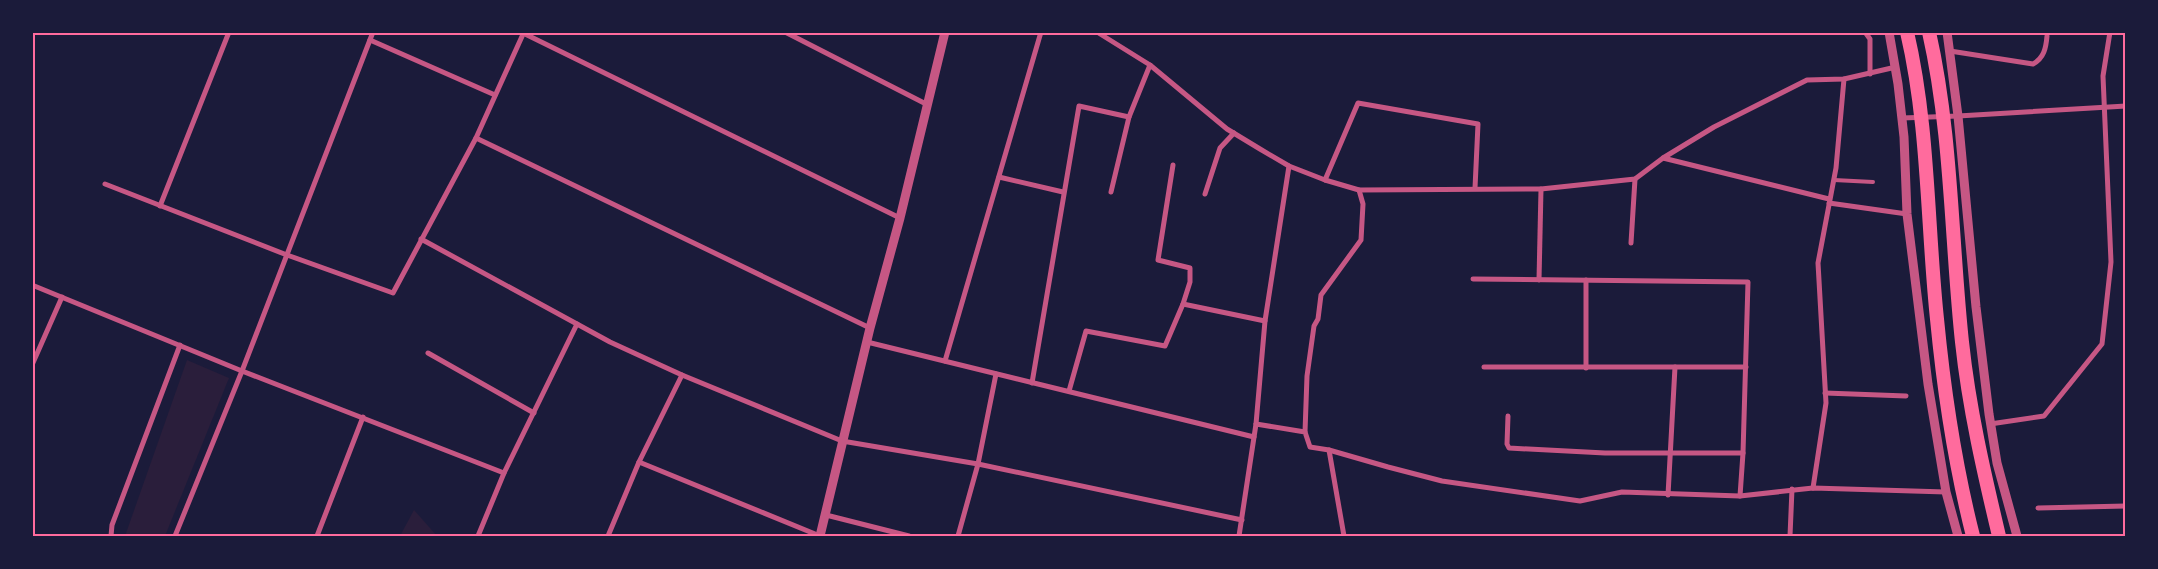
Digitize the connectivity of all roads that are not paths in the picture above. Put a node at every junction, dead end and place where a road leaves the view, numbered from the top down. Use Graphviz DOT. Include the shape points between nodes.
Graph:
graph roads {
  1 [pos="228,32"];
  2 [pos="373,32"];
  3 [pos="785,32"];
  4 [pos="945,32"];
  5 [pos="1041,32"];
  6 [pos="1097,32"];
  7 [pos="1865,32"];
  8 [pos="1890,32"];
  9 [pos="1907,32"];
  10 [pos="1929,32"];
  11 [pos="1947,32"];
  12 [pos="2110,32"];
  13 [pos="524,33"];
  14 [pos="2047,36"];
  15 [pos="370,40"];
  16 [pos="1950,51"];
  17 [pos="1150,66"];
  18 [pos="1896,67"];
  19 [pos="1870,74"];
  20 [pos="1844,80"];
  21 [pos="495,95"];
  22 [pos="928,105"];
  23 [pos="2126,106"];
  24 [pos="2104,107"];
  25 [pos="1958,116"];
  26 [pos="1130,117"];
  27 [pos="1902,118"];
  28 [pos="1234,133"];
  29 [pos="476,138"];
  30 [pos="1663,158"];
  31 [pos="1173,165"];
  32 [pos="1289,166"];
  33 [pos="999,177"];
  34 [pos="1635,179"];
  35 [pos="1325,180"];
  36 [pos="1834,180"];
  37 [pos="1873,182"];
  38 [pos="105,184"];
  39 [pos="1475,188"];
  40 [pos="1541,189"];
  41 [pos="1359,190"];
  42 [pos="1063,192"];
  43 [pos="1111,192"];
  44 [pos="1205,194"];
  45 [pos="1829,201"];
  46 [pos="160,206"];
  47 [pos="1907,214"];
  48 [pos="900,218"];
  49 [pos="421,239"];
  50 [pos="1631,243"];
  51 [pos="287,255"];
  52 [pos="1472,279"];
  53 [pos="1539,280"];
  54 [pos="1586,280"];
  55 [pos="32,284"];
  56 [pos="62,296"];
  57 [pos="1183,304"];
  58 [pos="1265,321"];
  59 [pos="577,324"];
  60 [pos="870,328"];
  61 [pos="867,342"];
  62 [pos="180,345"];
  63 [pos="428,352"];
  64 [pos="945,361"];
  65 [pos="32,365"];
  66 [pos="1675,366"];
  67 [pos="1484,367"];
  68 [pos="1746,367"];
  69 [pos="1586,368"];
  70 [pos="242,371"];
  71 [pos="996,374"];
  72 [pos="682,375"];
  73 [pos="1032,383"];
  74 [pos="1069,391"];
  75 [pos="1825,393"];
  76 [pos="1906,396"];
  77 [pos="534,413"];
  78 [pos="1508,416"];
  79 [pos="363,417"];
  80 [pos="1256,424"];
  81 [pos="1990,424"];
  82 [pos="1305,432"];
  83 [pos="1254,437"];
  84 [pos="842,441"];
  85 [pos="1329,450"];
  86 [pos="1672,453"];
  87 [pos="1743,453"];
  88 [pos="639,462"];
  89 [pos="978,464"];
  90 [pos="504,473"];
  91 [pos="1813,488"];
  92 [pos="1792,489"];
  93 [pos="1946,492"];
  94 [pos="1668,495"];
  95 [pos="1740,496"];
  96 [pos="2126,506"];
  97 [pos="2038,508"];
  98 [pos="826,514"];
  99 [pos="1242,520"];
  100 [pos="111,536"];
  101 [pos="175,536"];
  102 [pos="317,536"];
  103 [pos="478,536"];
  104 [pos="608,536"];
  105 [pos="820,536"];
  106 [pos="909,536"];
  107 [pos="958,536"];
  108 [pos="1239,536"];
  109 [pos="1344,536"];
  110 [pos="1790,536"];
  111 [pos="1958,536"];
  112 [pos="1973,536"];
  113 [pos="1999,536"];
  114 [pos="2017,536"];
  1 -- 46 [label="street"];
  2 -- 15 [label="street"];
  3 -- 22 [label="street"];
  4 -- 22 [label="street"];
  5 -- 33 [label="street"];
  6 -- 17 [label="street"];
  7 -- 19 [label="street" via="1870,39"];
  8 -- 18 [label="street"];
  9 -- 112 [label="highway" via="1921,117 1937,319 1948,408"];
  10 -- 113 [label="highway" via="1953,210 1962,343"];
  11 -- 16 [label="street"];
  12 -- 24 [label="street" via="2103,76"];
  13 -- 21 [label="street"];
  13 -- 48 [label="street"];
  14 -- 16 [label="street" via="2045,50 2040,60 2033,64"];
  15 -- 21 [label="street"];
  15 -- 51 [label="street"];
  16 -- 25 [label="street"];
  17 -- 26 [label="street"];
  17 -- 28 [label="street"];
  18 -- 19 [label="street"];
  18 -- 27 [label="street"];
  19 -- 20 [label="street"];
  20 -- 30 [label="street" via="1807,80 1714,127"];
  20 -- 36 [label="street"];
  21 -- 29 [label="street"];
  22 -- 48 [label="street"];
  23 -- 24 [label="street"];
  24 -- 25 [label="street"];
  24 -- 81 [label="street" via="2111,262 2102,344 2044,416"];
  25 -- 27 [label="street"];
  25 -- 81 [label="street"];
  26 -- 42 [label="street" via="1079,106"];
  26 -- 43 [label="street"];
  27 -- 47 [label="street"];
  28 -- 32 [label="street"];
  28 -- 44 [label="street" via="1220,148"];
  29 -- 49 [label="street"];
  29 -- 60 [label="street"];
  30 -- 34 [label="street"];
  30 -- 45 [label="street"];
  31 -- 57 [label="street" via="1158,260 1190,268 1190,282"];
  32 -- 35 [label="street"];
  32 -- 58 [label="street"];
  33 -- 42 [label="street"];
  33 -- 64 [label="street"];
  34 -- 40 [label="street"];
  34 -- 50 [label="street"];
  35 -- 39 [label="street" via="1358,103 1478,124"];
  35 -- 41 [label="street"];
  36 -- 37 [label="lane"];
  36 -- 45 [label="street"];
  38 -- 46 [label="street"];
  39 -- 40 [label="street"];
  39 -- 41 [label="street"];
  40 -- 53 [label="street"];
  41 -- 82 [label="street" via="1363,204 1360,240 1321,296 1314,326 1307,376"];
  42 -- 73 [label="street"];
  45 -- 47 [label="street"];
  45 -- 75 [label="street" via="1818,263"];
  46 -- 51 [label="street"];
  47 -- 93 [label="street" via="1928,384"];
  48 -- 60 [label="street"];
  49 -- 51 [label="street" via="393,293"];
  49 -- 59 [label="street"];
  51 -- 70 [label="street"];
  52 -- 53 [label="street"];
  53 -- 54 [label="street"];
  54 -- 68 [label="street" via="1748,282"];
  54 -- 69 [label="street"];
  55 -- 56 [label="street"];
  56 -- 62 [label="street"];
  56 -- 65 [label="street"];
  57 -- 58 [label="street"];
  57 -- 74 [label="street" via="1165,346 1086,331"];
  58 -- 80 [label="street"];
  59 -- 72 [label="street"];
  59 -- 77 [label="street"];
  60 -- 61 [label="street"];
  61 -- 64 [label="street"];
  61 -- 84 [label="street"];
  62 -- 70 [label="street"];
  62 -- 100 [label="street" via="112,525"];
  63 -- 77 [label="street"];
  64 -- 71 [label="street"];
  66 -- 68 [label="street"];
  66 -- 69 [label="street"];
  66 -- 86 [label="street"];
  67 -- 69 [label="street"];
  68 -- 87 [label="street"];
  70 -- 79 [label="street"];
  70 -- 101 [label="street"];
  71 -- 73 [label="street"];
  71 -- 89 [label="street"];
  72 -- 84 [label="street"];
  72 -- 88 [label="street"];
  73 -- 74 [label="street"];
  74 -- 83 [label="street"];
  75 -- 76 [label="street"];
  75 -- 91 [label="street"];
  77 -- 90 [label="street"];
  78 -- 86 [label="street" via="1509,448"];
  79 -- 90 [label="street"];
  79 -- 102 [label="street"];
  80 -- 82 [label="street"];
  80 -- 83 [label="street"];
  81 -- 114 [label="street"];
  82 -- 85 [label="street" via="1310,447"];
  83 -- 99 [label="street"];
  84 -- 89 [label="street"];
  84 -- 98 [label="street"];
  85 -- 94 [label="street" via="1442,481 1580,501 1622,492"];
  85 -- 109 [label="street"];
  86 -- 87 [label="street"];
  86 -- 94 [label="street"];
  87 -- 95 [label="street"];
  88 -- 104 [label="street"];
  88 -- 105 [label="street"];
  89 -- 99 [label="street"];
  89 -- 107 [label="street"];
  90 -- 103 [label="street"];
  91 -- 92 [label="street"];
  91 -- 93 [label="street"];
  92 -- 95 [label="street"];
  92 -- 110 [label="street"];
  93 -- 111 [label="street"];
  94 -- 95 [label="street"];
  96 -- 97 [label="street"];
  98 -- 105 [label="street"];
  98 -- 106 [label="street"];
  99 -- 108 [label="street"];
}
